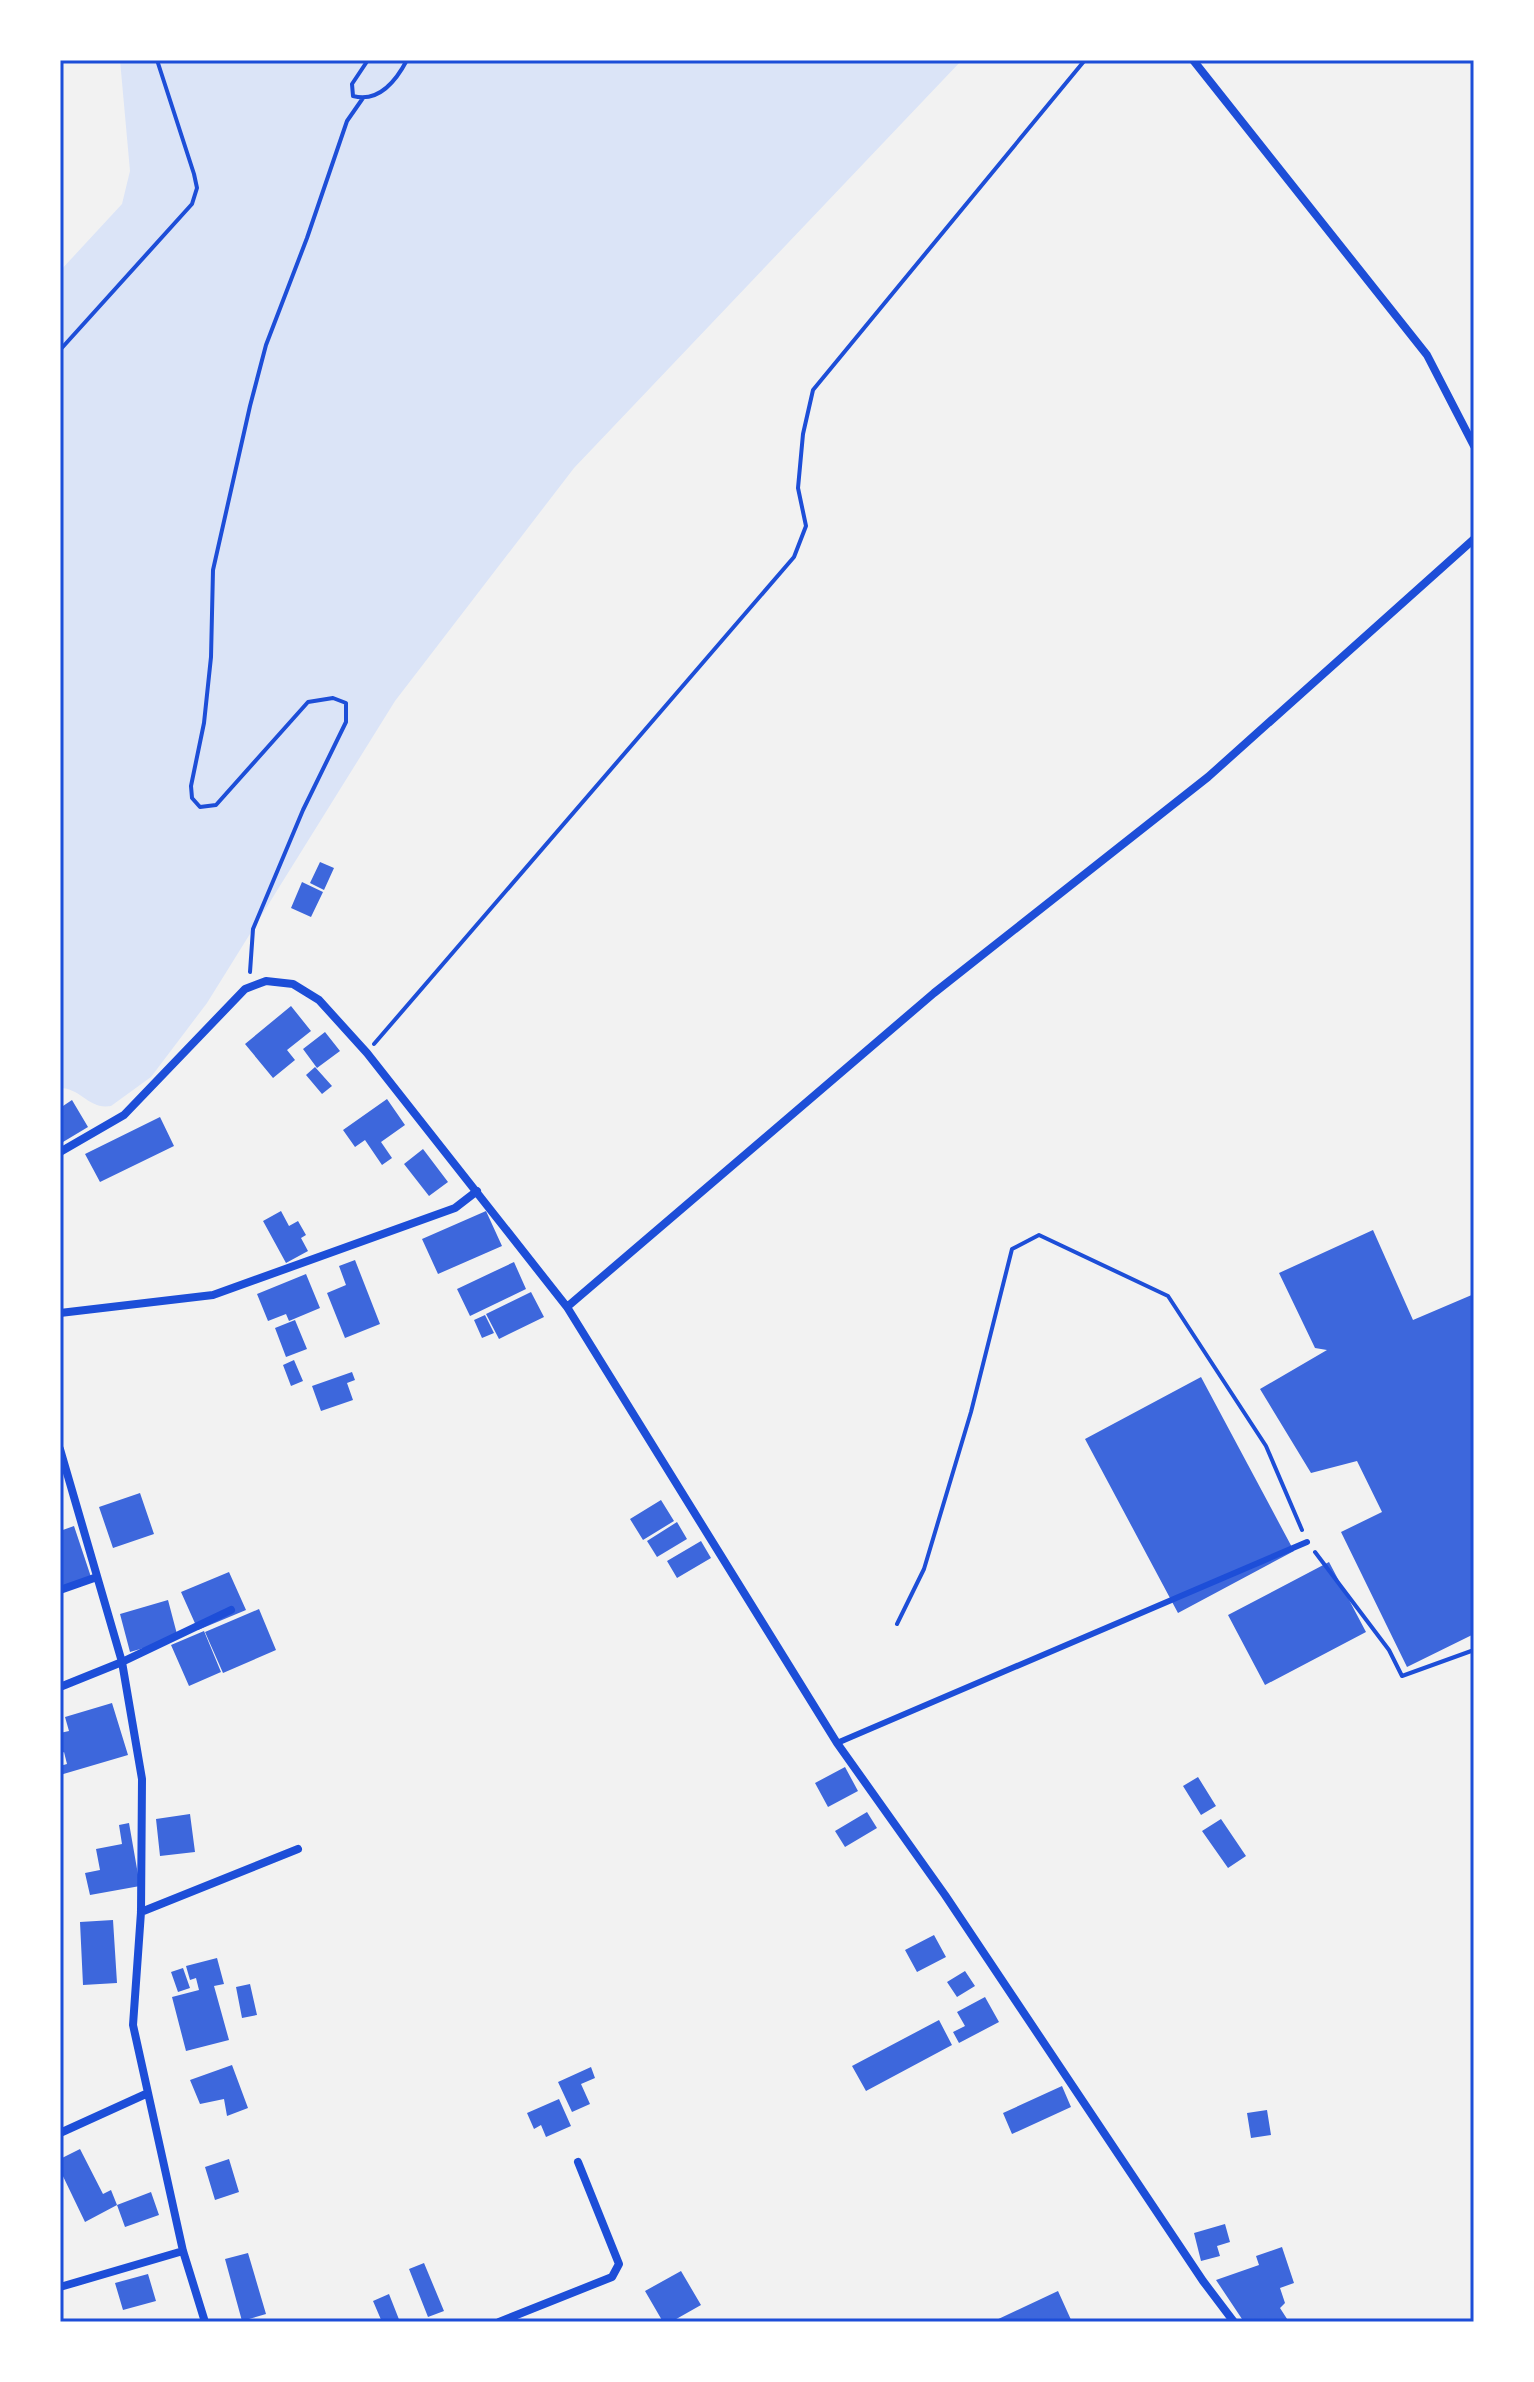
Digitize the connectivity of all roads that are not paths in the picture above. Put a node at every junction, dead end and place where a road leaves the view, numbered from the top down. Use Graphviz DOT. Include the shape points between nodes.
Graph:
graph roads {
  1 [pos="1193,60"];
  2 [pos="1474,446"];
  3 [pos="1474,539"];
  4 [pos="60,1152"];
  5 [pos="477,1191"];
  6 [pos="567,1307"];
  7 [pos="60,1313"];
  8 [pos="60,1449"];
  9 [pos="1307,1542"];
  10 [pos="97,1577"];
  11 [pos="60,1590"];
  12 [pos="231,1610"];
  13 [pos="122,1662"];
  14 [pos="60,1687"];
  15 [pos="837,1743"];
  16 [pos="298,1849"];
  17 [pos="141,1912"];
  18 [pos="148,2093"];
  19 [pos="60,2133"];
  20 [pos="578,2162"];
  21 [pos="183,2251"];
  22 [pos="60,2287"];
  23 [pos="205,2322"];
  24 [pos="499,2322"];
  25 [pos="1234,2322"];
  1 -- 2 [label="street" via="1427,355"];
  3 -- 6 [label="street" via="1208,777 934,993"];
  4 -- 5 [label="street" via="124,1115 245,989 266,981 293,984 319,1000"];
  5 -- 6 [label="street"];
  5 -- 7 [label="street" via="455,1208 213,1295"];
  6 -- 15 [label="street"];
  8 -- 10 [label="street"];
  9 -- 15 [label="lane"];
  10 -- 11 [label="street"];
  10 -- 13 [label="street"];
  12 -- 13 [label="street"];
  13 -- 14 [label="street"];
  13 -- 17 [label="street" via="142,1779"];
  15 -- 25 [label="street"];
  16 -- 17 [label="street"];
  17 -- 18 [label="street" via="133,2025"];
  18 -- 19 [label="street"];
  18 -- 21 [label="street"];
  20 -- 24 [label="street" via="619,2264 612,2277"];
  21 -- 22 [label="street"];
  21 -- 23 [label="street"];
}
